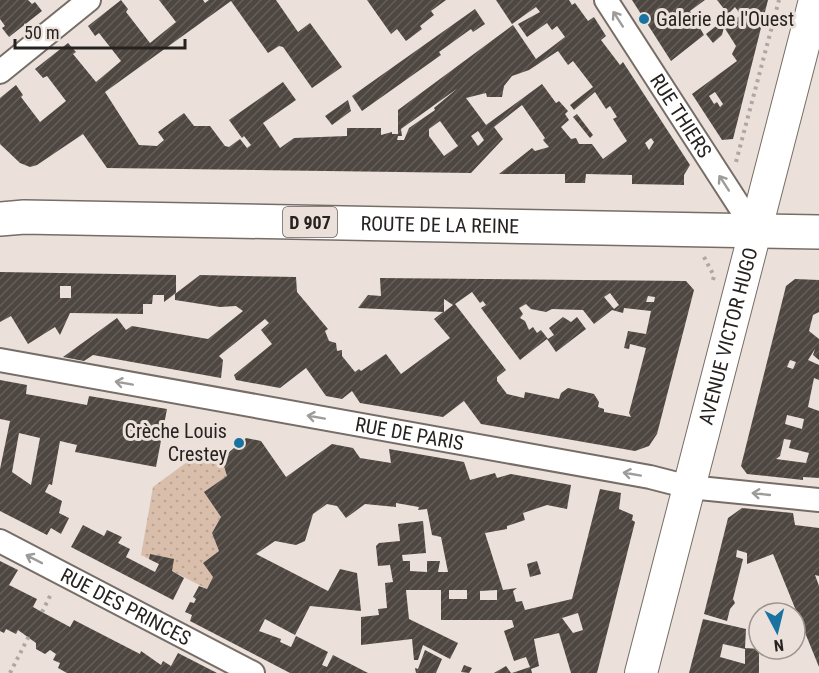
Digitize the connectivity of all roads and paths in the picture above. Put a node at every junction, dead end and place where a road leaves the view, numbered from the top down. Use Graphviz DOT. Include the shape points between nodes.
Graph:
graph roads {
  1 [pos="89,0"];
  2 [pos="606,0"];
  3 [pos="778,0"];
  4 [pos="815,0"];
  5 [pos="0,72"];
  6 [pos="733,174"];
  7 [pos="8,217"];
  8 [pos="756,232"];
  9 [pos="819,232"];
  10 [pos="0,360"];
  11 [pos="689,487"];
  12 [pos="819,500"];
  13 [pos="0,541"];
  14 [pos="29,636"];
  15 [pos="10,673"];
  16 [pos="254,673"];
  17 [pos="641,673"];
  1 -- 5 [label="street"];
  8 -- 2 [label="street, RUE THIERS, one-way"];
  3 -- 6 [label="path"];
  4 -- 8 [label="street, AVENUE VICTOR HUGO"];
  7 -- 8 [label="main road, ROUTE DE LA REINE / D 907"];
  8 -- 9 [label="main road, ROUTE DE LA REINE / D 907"];
  8 -- 11 [label="street, AVENUE VICTOR HUGO"];
  11 -- 10 [label="street, RUE DE PARIS, one-way"];
  12 -- 11 [label="street, RUE DE PARIS, one-way"];
  11 -- 17 [label="street, AVENUE VICTOR HUGO"];
  16 -- 13 [label="street, RUE DES PRINCES, one-way"];
  14 -- 15 [label="path"];
}
